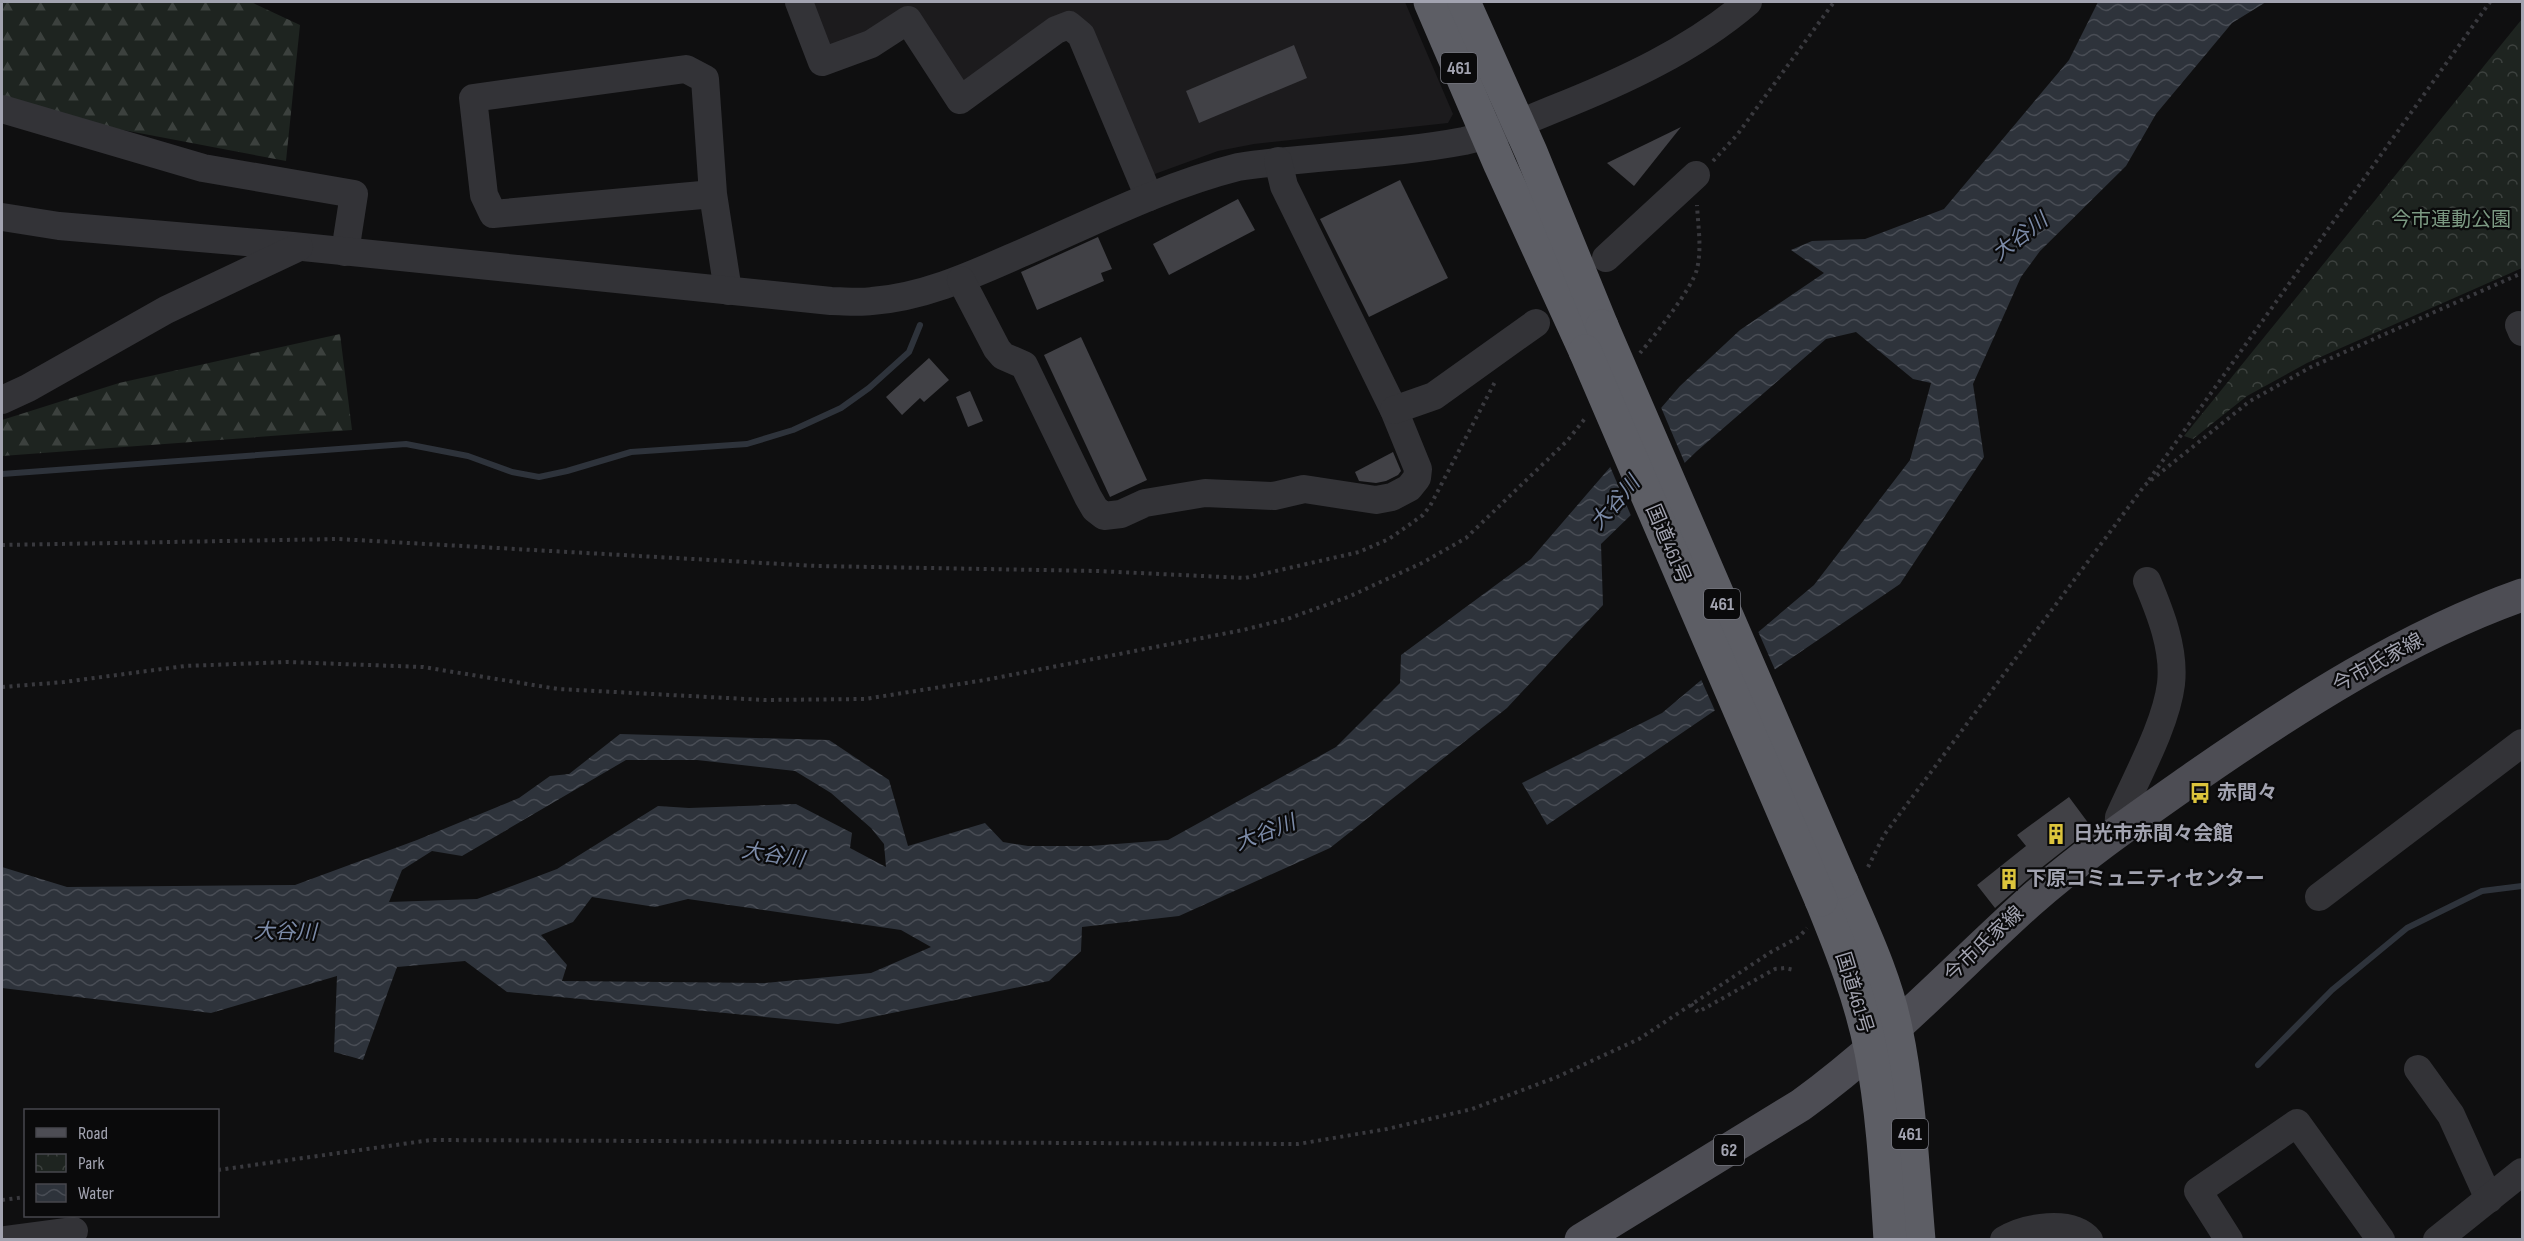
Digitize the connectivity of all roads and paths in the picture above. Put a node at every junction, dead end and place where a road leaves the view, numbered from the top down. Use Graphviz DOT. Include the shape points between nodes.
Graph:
graph roads {
  1 [pos="799,2"];
  2 [pos="1430,2"];
  3 [pos="1464,2"];
  4 [pos="1748,2"];
  5 [pos="1834,2"];
  6 [pos="2490,2"];
  7 [pos="2,109"];
  8 [pos="1519,124"];
  9 [pos="1487,135"];
  10 [pos="1278,161"];
  11 [pos="1696,175"];
  12 [pos="713,194"];
  13 [pos="1149,197"];
  14 [pos="2,217"];
  15 [pos="299,247"];
  16 [pos="345,252"];
  17 [pos="1606,258"];
  18 [pos="2523,273"];
  19 [pos="961,280"];
  20 [pos="728,291"];
  21 [pos="1536,323"];
  22 [pos="1513,339"];
  23 [pos="1594,339"];
  24 [pos="1636,358"];
  25 [pos="2,400"];
  26 [pos="1394,410"];
  27 [pos="1590,413"];
  28 [pos="2145,485"];
  29 [pos="2,544"];
  30 [pos="2147,581"];
  31 [pos="2523,595"];
  32 [pos="2,687"];
  33 [pos="2523,743"];
  34 [pos="2118,833"];
  35 [pos="1835,894"];
  36 [pos="2319,897"];
  37 [pos="1794,970"];
  38 [pos="1691,1004"];
  39 [pos="1896,1028"];
  40 [pos="1871,1050"];
  41 [pos="2418,1069"];
  42 [pos="219,1170"];
  43 [pos="2523,1172"];
  44 [pos="24,1197"];
  45 [pos="2489,1199"];
  46 [pos="2,1200"];
  47 [pos="74,1231"];
  48 [pos="6,1239"];
  49 [pos="1581,1239"];
  50 [pos="1890,1239"];
  51 [pos="1919,1239"];
  52 [pos="2004,1239"];
  53 [pos="2089,1239"];
  54 [pos="2229,1239"];
  55 [pos="2381,1239"];
  56 [pos="2437,1239"];
  1 -- 13 [label="street" via="822,62 871,44 908,20 960,100 1056,30 1069,25 1075,28 1092,59"];
  2 -- 9 [label="highway, 国道461号 / 461"];
  3 -- 8 [label="highway, 国道461号 / 461"];
  4 -- 8 [label="street" via="1721,23 1637,73"];
  5 -- 11 [label="path" via="1737,135"];
  6 -- 28 [label="path"];
  7 -- 16 [label="street" via="203,168 354,194"];
  8 -- 9 [label="street"];
  8 -- 23 [label="highway, 国道461号 / 461"];
  9 -- 10 [label="street" via="1445,144"];
  9 -- 23 [label="highway, 国道461号 / 461"];
  10 -- 13 [label="street" via="1205,175"];
  10 -- 26 [label="street" via="1284,186"];
  11 -- 17 [label="street"];
  11 -- 24 [label="path" via="1700,249 1697,271"];
  12 -- 12 [label="street" via="705,79 686,69 473,98 484,195 494,214"];
  12 -- 20 [label="street"];
  13 -- 19 [label="street"];
  14 -- 15 [label="street" via="58,226"];
  15 -- 16 [label="street"];
  15 -- 25 [label="street" via="166,310"];
  16 -- 20 [label="street"];
  18 -- 28 [label="path" via="2290,378 2250,401"];
  19 -- 20 [label="street" via="871,302"];
  19 -- 26 [label="street" via="996,349 1024,364 1088,497 1104,516 1111,517 1145,502 1205,493 1274,496 1305,489 1361,500 1392,497 1409,488 1418,469"];
  21 -- 22 [label="street"];
  22 -- 26 [label="street" via="1434,396"];
  22 -- 29 [label="path" via="1506,362 1459,454 1423,514 1389,539 1359,552 1245,578 817,566 338,539"];
  23 -- 35 [label="highway, 国道461号 / 461, bridge"];
  27 -- 32 [label="path" via="1567,441 1466,538 1347,597 1244,630 985,680 865,699 765,700 558,689 423,668 287,662 185,666"];
  28 -- 35 [label="path" via="1884,835"];
  30 -- 34 [label="street" via="2168,641 2171,683 2159,725 2119,817"];
  31 -- 34 [label="main road, 今市氏家線 / 62" via="2452,622 2284,716"];
  33 -- 36 [label="street"];
  34 -- 39 [label="main road, 今市氏家線 / 62" via="2030,902"];
  35 -- 38 [label="path" via="1799,937"];
  35 -- 39 [label="highway, 国道461号 / 461" via="1878,970"];
  35 -- 40 [label="highway, 国道461号 / 461"];
  37 -- 38 [label="path" via="1775,969 1698,1012"];
  38 -- 42 [label="path" via="1639,1039 1557,1077 1472,1109 1388,1129 1298,1144 431,1140"];
  39 -- 40 [label="main road, 今市氏家線 / 62"];
  39 -- 51 [label="highway, 国道461号 / 461"];
  40 -- 49 [label="main road, 今市氏家線 / 62" via="1801,1105"];
  40 -- 50 [label="highway, 国道461号 / 461" via="1883,1123"];
  41 -- 45 [label="street" via="2451,1115"];
  43 -- 45 [label="street"];
  44 -- 46 [label="path"];
  45 -- 56 [label="street"];
  47 -- 48 [label="street"];
  52 -- 53 [label="street" via="2017,1232 2042,1228 2075,1229"];
  54 -- 55 [label="street" via="2198,1191 2298,1123"];
}
